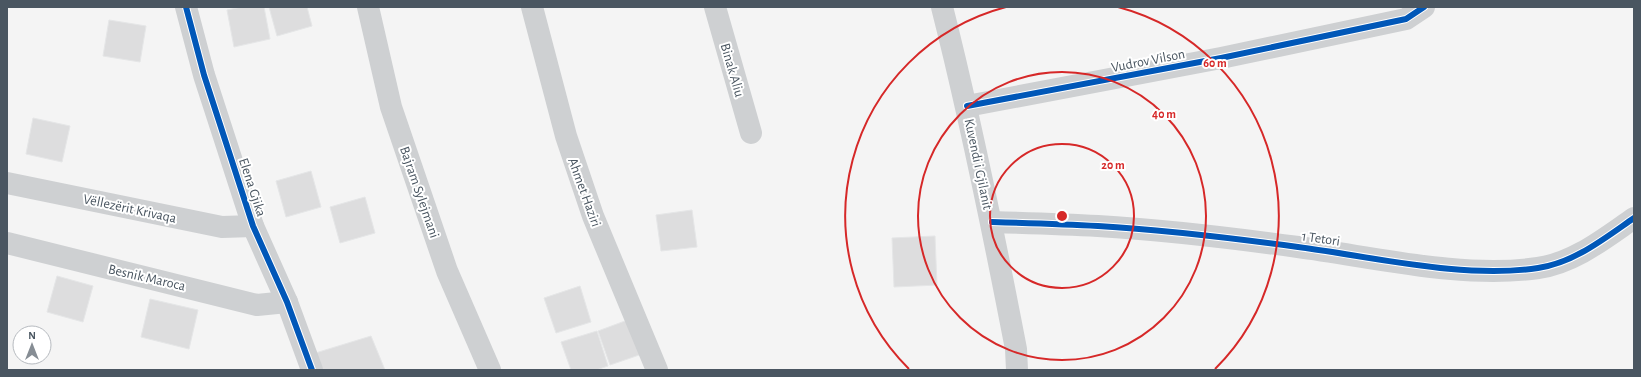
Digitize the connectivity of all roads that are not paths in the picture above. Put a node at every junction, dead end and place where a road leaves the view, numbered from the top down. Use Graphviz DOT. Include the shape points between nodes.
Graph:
graph roads {
  1 [pos="186,7"];
  2 [pos="368,7"];
  3 [pos="532,7"];
  4 [pos="715,7"];
  5 [pos="942,7"];
  6 [pos="1424,7"];
  7 [pos="967,106"];
  8 [pos="751,133"];
  9 [pos="7,182"];
  10 [pos="1634,218"];
  11 [pos="992,222"];
  12 [pos="253,226"];
  13 [pos="7,243"];
  14 [pos="287,302"];
  15 [pos="312,370"];
  16 [pos="490,370"];
  17 [pos="657,370"];
  18 [pos="1018,370"];
  1 -- 12 [label="street, Elena Gjika" via="204,75"];
  2 -- 16 [label="street, Bajram Sylejmani" via="391,107 447,271"];
  3 -- 17 [label="street, Ahmet Haziri" via="566,136 590,209"];
  4 -- 8 [label="street, Binak Aliu"];
  5 -- 7 [label="street, Kuvendi i Gjilanit"];
  6 -- 7 [label="street, Vudrov Vilson" via="1406,19 1213,60"];
  7 -- 11 [label="street, Kuvendi i Gjilanit"];
  9 -- 12 [label="street, Vëllezërit Krivaqa" via="222,227"];
  10 -- 11 [label="street, 1 Tetori" via="1574,258 1539,268 1494,270 1434,267 1299,247 1099,226"];
  11 -- 18 [label="street, Kuvendi i Gjilanit"];
  12 -- 14 [label="street, Elena Gjika"];
  13 -- 14 [label="street, Besnik Maroca" via="258,305"];
  14 -- 15 [label="street, Elena Gjika"];
}
